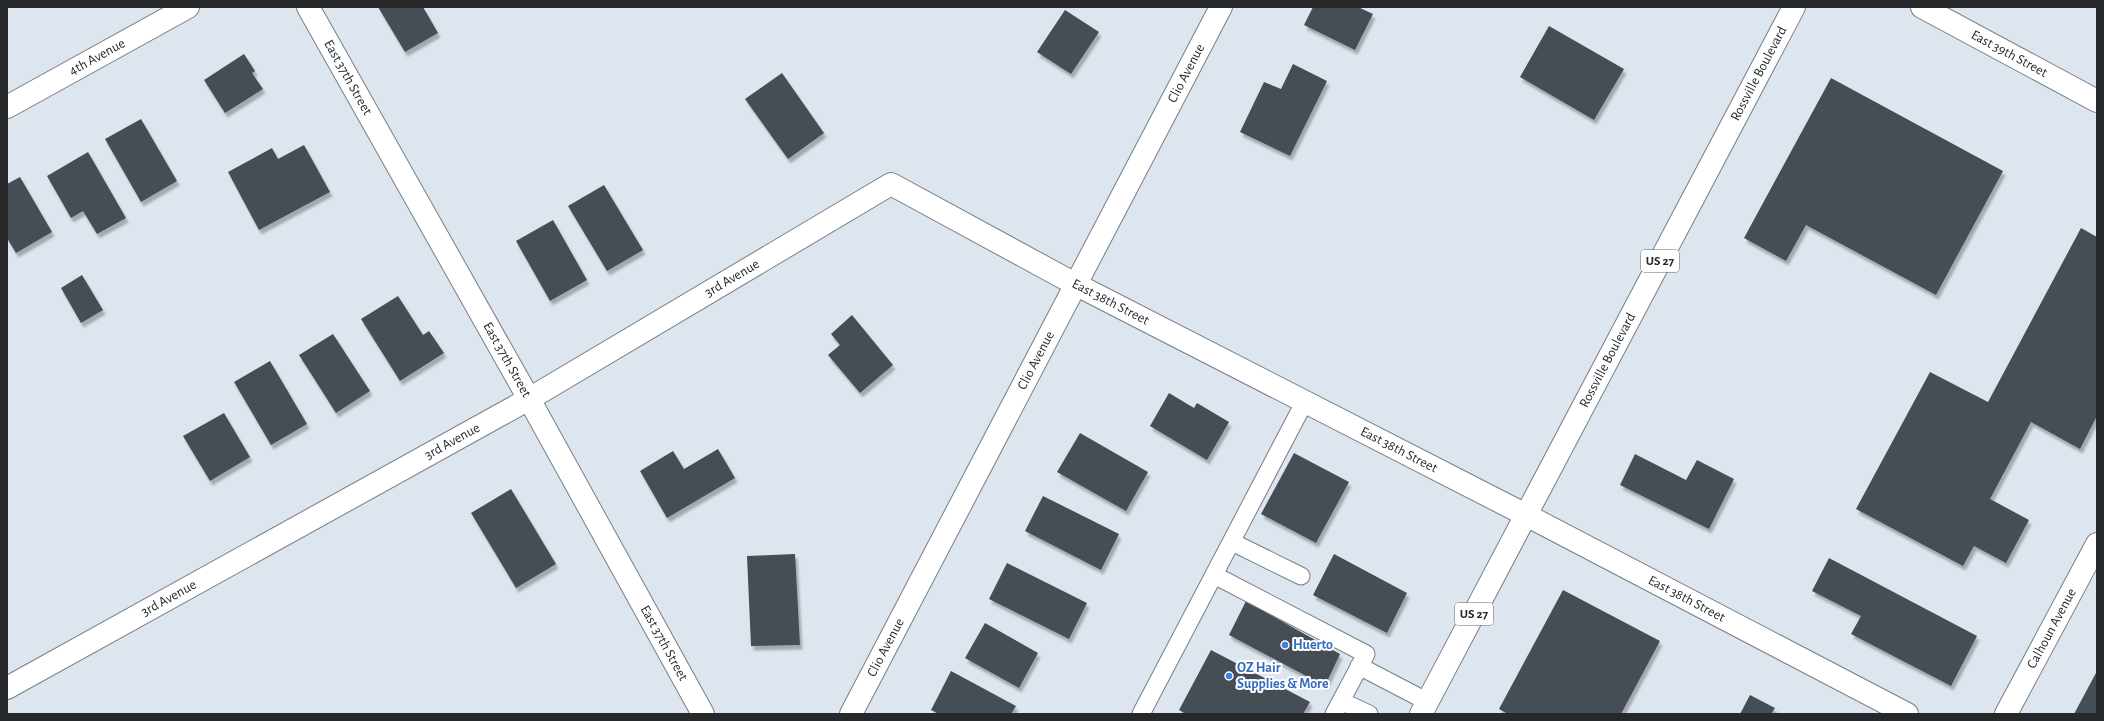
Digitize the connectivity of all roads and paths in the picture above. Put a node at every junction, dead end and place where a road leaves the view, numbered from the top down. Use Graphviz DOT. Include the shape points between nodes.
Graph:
graph roads {
  1 [pos="188,7"];
  2 [pos="308,7"];
  3 [pos="1221,7"];
  4 [pos="1794,7"];
  5 [pos="1922,7"];
  6 [pos="2097,101"];
  7 [pos="7,107"];
  8 [pos="891,184"];
  9 [pos="1075,284"];
  10 [pos="530,398"];
  11 [pos="1305,402"];
  12 [pos="1526,515"];
  13 [pos="1232,542"];
  14 [pos="2097,544"];
  15 [pos="1214,576"];
  16 [pos="1301,576"];
  17 [pos="1359,666"];
  18 [pos="7,688"];
  19 [pos="1338,707"];
  20 [pos="1425,708"];
  21 [pos="703,714"];
  22 [pos="851,714"];
  23 [pos="1141,714"];
  24 [pos="1369,714"];
  25 [pos="1907,714"];
  26 [pos="2006,714"];
  1 -- 7 [label="main road, 4th Avenue"];
  2 -- 10 [label="main road, East 37th Street"];
  3 -- 9 [label="main road, Clio Avenue"];
  4 -- 12 [label="main road, Rossville Boulevard / US 27"];
  5 -- 6 [label="main road, East 39th Street"];
  8 -- 9 [label="main road, East 38th Street"];
  8 -- 10 [label="main road, 3rd Avenue"];
  9 -- 11 [label="main road, East 38th Street"];
  9 -- 22 [label="main road, Clio Avenue"];
  10 -- 18 [label="main road, 3rd Avenue"];
  10 -- 21 [label="main road, East 37th Street"];
  11 -- 12 [label="main road, East 38th Street"];
  11 -- 13 [label="lane"];
  12 -- 20 [label="main road, Rossville Boulevard / US 27"];
  12 -- 25 [label="main road, East 38th Street"];
  13 -- 15 [label="lane"];
  13 -- 16 [label="lane"];
  14 -- 26 [label="main road, Calhoun Avenue"];
  15 -- 17 [label="lane" via="1366,654"];
  15 -- 23 [label="lane"];
  17 -- 19 [label="lane"];
  17 -- 20 [label="lane"];
  19 -- 24 [label="lane"];
}
